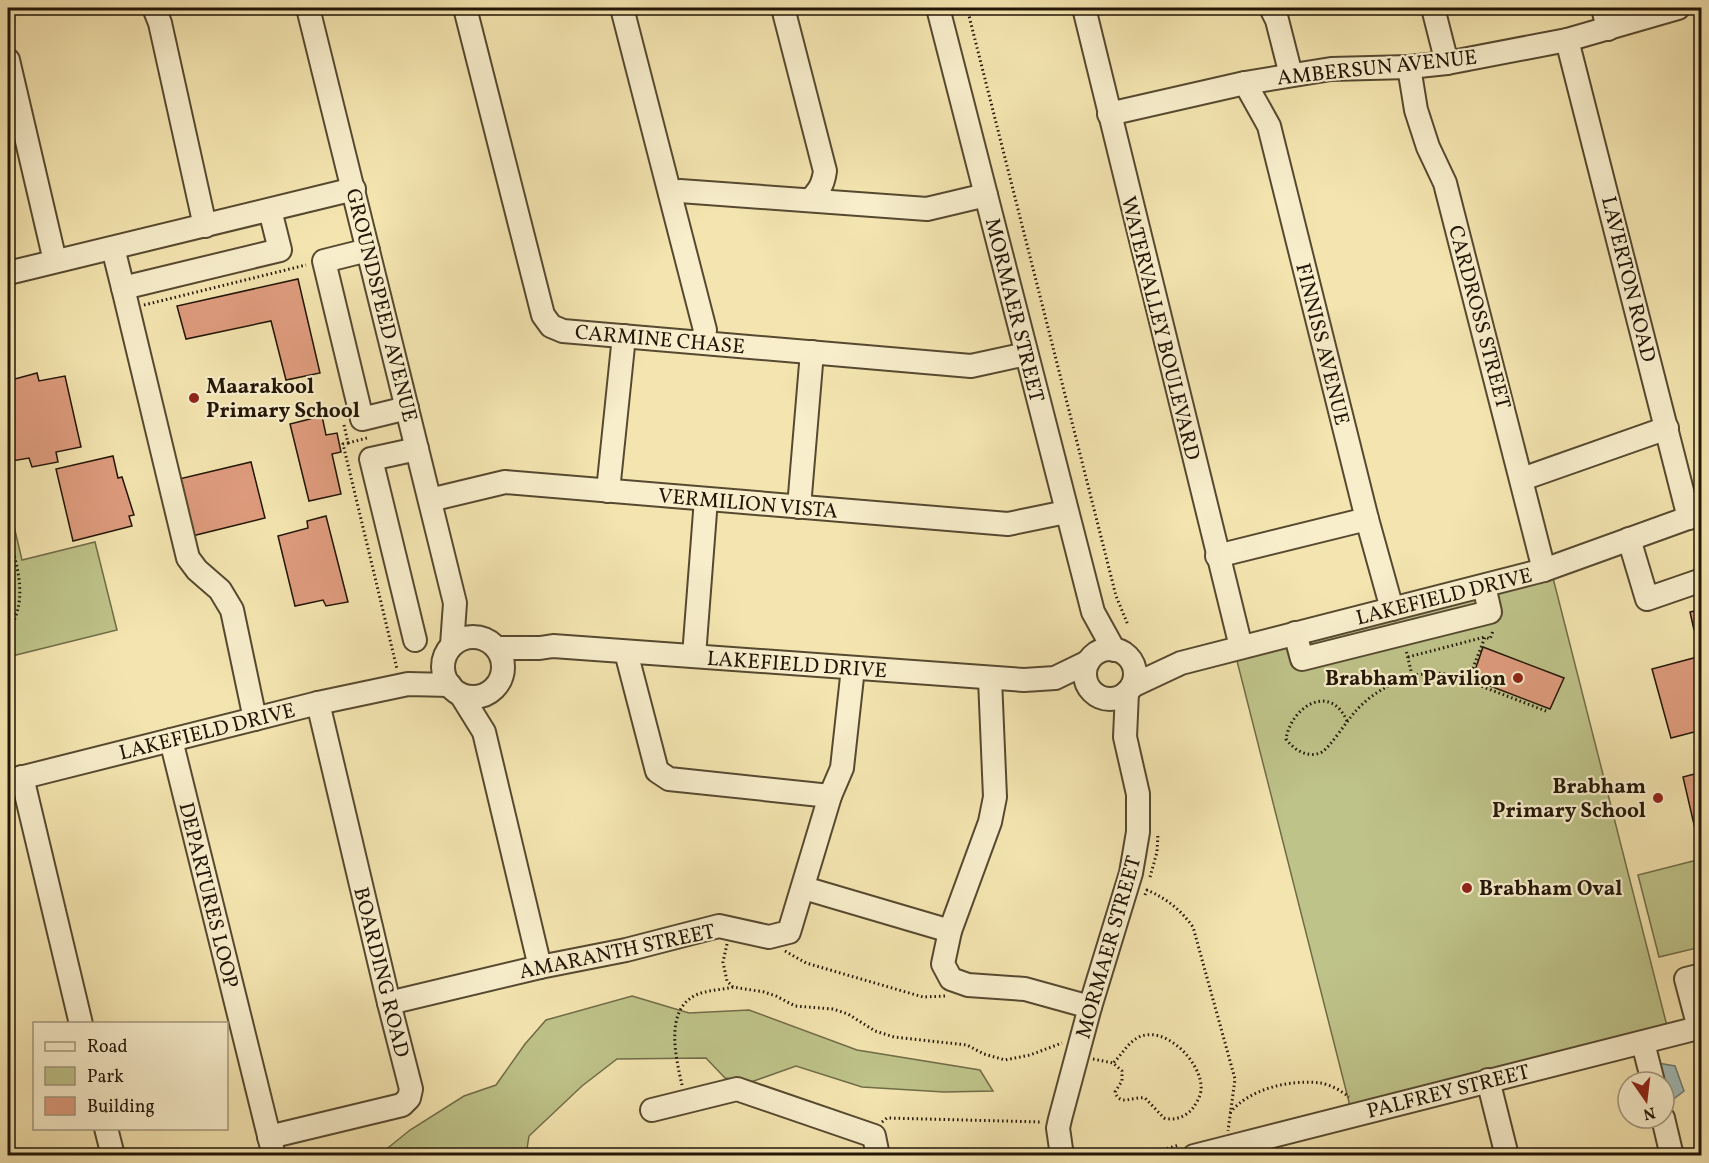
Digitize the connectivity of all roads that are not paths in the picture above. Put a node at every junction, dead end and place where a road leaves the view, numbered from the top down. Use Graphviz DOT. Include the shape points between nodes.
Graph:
graph roads {
  1 [pos="154,8"];
  2 [pos="308,8"];
  3 [pos="465,8"];
  4 [pos="622,8"];
  5 [pos="783,8"];
  6 [pos="938,8"];
  7 [pos="1084,8"];
  8 [pos="1271,8"];
  9 [pos="1433,8"];
  10 [pos="1678,8"];
  11 [pos="1606,18"];
  12 [pos="1567,40"];
  13 [pos="8,60"];
  14 [pos="1447,63"];
  15 [pos="1409,67"];
  16 [pos="1291,75"];
  17 [pos="1245,82"];
  18 [pos="1109,114"];
  19 [pos="354,189"];
  20 [pos="670,193"];
  21 [pos="986,195"];
  22 [pos="810,200"];
  23 [pos="270,210"];
  24 [pos="205,226"];
  25 [pos="113,248"];
  26 [pos="368,250"];
  27 [pos="55,261"];
  28 [pos="8,273"];
  29 [pos="126,298"];
  30 [pos="624,336"];
  31 [pos="697,342"];
  32 [pos="812,352"];
  33 [pos="1026,354"];
  34 [pos="407,408"];
  35 [pos="1667,428"];
  36 [pos="417,448"];
  37 [pos="1522,479"];
  38 [pos="608,491"];
  39 [pos="706,499"];
  40 [pos="430,500"];
  41 [pos="799,507"];
  42 [pos="1066,512"];
  43 [pos="1695,516"];
  44 [pos="1367,519"];
  45 [pos="1629,539"];
  46 [pos="1217,556"];
  47 [pos="1544,570"];
  48 [pos="1701,580"];
  49 [pos="1484,586"];
  50 [pos="455,603"];
  51 [pos="1392,609"];
  52 [pos="1093,612"];
  53 [pos="1295,633"];
  54 [pos="415,640"];
  55 [pos="490,643"];
  56 [pos="546,647"];
  57 [pos="1241,647"];
  58 [pos="626,652"];
  59 [pos="448,653"];
  60 [pos="1122,654"];
  61 [pos="694,656"];
  62 [pos="1089,660"];
  63 [pos="1181,663"];
  64 [pos="854,668"];
  65 [pos="1055,678"];
  66 [pos="990,679"];
  67 [pos="496,684"];
  68 [pos="405,685"];
  69 [pos="1130,689"];
  70 [pos="456,690"];
  71 [pos="1095,693"];
  72 [pos="318,703"];
  73 [pos="255,719"];
  74 [pos="484,732"];
  75 [pos="1125,737"];
  76 [pos="171,740"];
  77 [pos="15,779"];
  78 [pos="830,796"];
  79 [pos="804,888"];
  80 [pos="950,931"];
  81 [pos="540,967"];
  82 [pos="1701,975"];
  83 [pos="389,1003"];
  84 [pos="1090,1007"];
  85 [pos="81,1022"];
  86 [pos="1700,1028"];
  87 [pos="1643,1043"];
  88 [pos="1650,1070"];
  89 [pos="1488,1080"];
  90 [pos="652,1110"];
  91 [pos="107,1130"];
  92 [pos="1666,1130"];
  93 [pos="272,1146"];
  94 [pos="1189,1150"];
  95 [pos="113,1155"];
  96 [pos="878,1155"];
  97 [pos="1062,1155"];
  98 [pos="1507,1155"];
  99 [pos="1672,1155"];
  1 -- 24 [label="street"];
  2 -- 19 [label="street, GROUNDSPEED AVENUE"];
  3 -- 30 [label="street, CARMINE CHASE" via="543,315 551,326 563,331"];
  4 -- 20 [label="street"];
  5 -- 22 [label="street" via="825,171 824,182"];
  6 -- 21 [label="street, MORMAER STREET"];
  7 -- 18 [label="street, WATERVALLEY BOULEVARD"];
  8 -- 16 [label="street"];
  9 -- 14 [label="street"];
  10 -- 11 [label="street, AMBERSUN AVENUE"];
  11 -- 12 [label="street, AMBERSUN AVENUE"];
  12 -- 14 [label="street, AMBERSUN AVENUE"];
  12 -- 35 [label="street, LAVERTON ROAD"];
  13 -- 27 [label="street"];
  14 -- 15 [label="street, AMBERSUN AVENUE"];
  15 -- 16 [label="street, AMBERSUN AVENUE" via="1331,69"];
  15 -- 37 [label="street, CARDROSS STREET" via="1416,110 1445,183"];
  16 -- 17 [label="street, AMBERSUN AVENUE"];
  17 -- 18 [label="street, AMBERSUN AVENUE"];
  17 -- 44 [label="street, FINNISS AVENUE" via="1269,126"];
  18 -- 46 [label="street, WATERVALLEY BOULEVARD"];
  19 -- 23 [label="street"];
  19 -- 26 [label="street, GROUNDSPEED AVENUE"];
  20 -- 22 [label="street"];
  20 -- 31 [label="street" via="705,330"];
  21 -- 22 [label="street" via="927,209"];
  21 -- 33 [label="street, MORMAER STREET"];
  23 -- 24 [label="street"];
  23 -- 29 [label="street" via="280,250"];
  24 -- 25 [label="street"];
  25 -- 27 [label="street"];
  25 -- 29 [label="street"];
  26 -- 34 [label="street, GROUNDSPEED AVENUE"];
  26 -- 34 [label="street" via="324,261 362,419"];
  27 -- 28 [label="street"];
  29 -- 73 [label="street" via="188,558 232,610"];
  30 -- 31 [label="street, CARMINE CHASE"];
  30 -- 38 [label="street"];
  31 -- 32 [label="street, CARMINE CHASE"];
  32 -- 33 [label="street, CARMINE CHASE" via="971,366"];
  32 -- 41 [label="street"];
  33 -- 42 [label="street, MORMAER STREET"];
  34 -- 36 [label="street, GROUNDSPEED AVENUE"];
  35 -- 37 [label="street"];
  35 -- 43 [label="street, LAVERTON ROAD"];
  36 -- 40 [label="street, GROUNDSPEED AVENUE"];
  36 -- 54 [label="street" via="371,459"];
  37 -- 47 [label="street, CARDROSS STREET"];
  38 -- 39 [label="street, VERMILION VISTA"];
  38 -- 40 [label="street, VERMILION VISTA" via="505,482"];
  39 -- 41 [label="street, VERMILION VISTA"];
  39 -- 61 [label="street"];
  40 -- 50 [label="street, GROUNDSPEED AVENUE"];
  41 -- 42 [label="street, VERMILION VISTA" via="1008,524"];
  42 -- 52 [label="street, MORMAER STREET"];
  43 -- 45 [label="street, LAKEFIELD DRIVE"];
  44 -- 46 [label="street"];
  44 -- 51 [label="street, FINNISS AVENUE"];
  45 -- 47 [label="street, LAKEFIELD DRIVE"];
  45 -- 48 [label="street" via="1647,599"];
  46 -- 57 [label="street, WATERVALLEY BOULEVARD"];
  47 -- 49 [label="street, LAKEFIELD DRIVE"];
  49 -- 51 [label="street, LAKEFIELD DRIVE"];
  49 -- 53 [label="street" via="1490,612 1302,659"];
  50 -- 55 [label="street, GROUNDSPEED AVENUE"];
  50 -- 59 [label="street, GROUNDSPEED AVENUE"];
  51 -- 53 [label="street, LAKEFIELD DRIVE"];
  52 -- 60 [label="street, MORMAER STREET"];
  52 -- 62 [label="street, MORMAER STREET"];
  53 -- 57 [label="street, LAKEFIELD DRIVE"];
  55 -- 56 [label="street, LAKEFIELD DRIVE"];
  55 -- 59 [label="street" via="472,636 463,638"];
  55 -- 67 [label="street" via="503,660"];
  56 -- 58 [label="street, LAKEFIELD DRIVE"];
  56 -- 67 [label="street"];
  57 -- 63 [label="street, LAKEFIELD DRIVE"];
  58 -- 61 [label="street, LAKEFIELD DRIVE"];
  58 -- 78 [label="street" via="657,771 669,779"];
  59 -- 68 [label="street, LAKEFIELD DRIVE"];
  59 -- 70 [label="street" via="443,671"];
  60 -- 62 [label="street" via="1103,650"];
  60 -- 63 [label="street, LAKEFIELD DRIVE"];
  60 -- 69 [label="street" via="1135,673"];
  61 -- 64 [label="street, LAKEFIELD DRIVE"];
  62 -- 65 [label="street, LAKEFIELD DRIVE"];
  62 -- 71 [label="street" via="1085,675"];
  63 -- 69 [label="street, LAKEFIELD DRIVE"];
  64 -- 66 [label="street, LAKEFIELD DRIVE"];
  64 -- 78 [label="street, AMARANTH STREET" via="842,768"];
  65 -- 66 [label="street, LAKEFIELD DRIVE"];
  65 -- 71 [label="street, LAKEFIELD DRIVE"];
  66 -- 80 [label="street" via="995,797 990,822"];
  67 -- 70 [label="street" via="482,696 472,697"];
  67 -- 74 [label="street"];
  68 -- 70 [label="street, LAKEFIELD DRIVE"];
  68 -- 72 [label="street, LAKEFIELD DRIVE"];
  69 -- 71 [label="street" via="1116,698"];
  69 -- 75 [label="street, MORMAER STREET"];
  70 -- 74 [label="street"];
  71 -- 75 [label="street, MORMAER STREET"];
  72 -- 73 [label="street, LAKEFIELD DRIVE"];
  72 -- 83 [label="street, BOARDING ROAD"];
  73 -- 76 [label="street, LAKEFIELD DRIVE"];
  74 -- 81 [label="street"];
  75 -- 84 [label="street, MORMAER STREET" via="1138,794 1138,831 1131,873"];
  76 -- 77 [label="street, LAKEFIELD DRIVE"];
  76 -- 93 [label="street, DEPARTURES LOOP"];
  77 -- 85 [label="street"];
  78 -- 79 [label="street, AMARANTH STREET"];
  79 -- 80 [label="street"];
  79 -- 81 [label="street, AMARANTH STREET" via="789,932 769,937 719,926"];
  80 -- 84 [label="street" via="942,964 951,979 968,985 1025,989"];
  81 -- 83 [label="street, AMARANTH STREET"];
  82 -- 86 [label="street" via="1686,979"];
  83 -- 93 [label="street, BOARDING ROAD" via="411,1089 409,1098 402,1105"];
  84 -- 97 [label="street, MORMAER STREET" via="1058,1128"];
  86 -- 87 [label="street, PALFREY STREET"];
  87 -- 88 [label="street"];
  87 -- 89 [label="street, PALFREY STREET"];
  89 -- 94 [label="street, PALFREY STREET"];
  89 -- 98 [label="street"];
  90 -- 96 [label="street" via="737,1089 874,1136"];
  91 -- 95 [label="street"];
  92 -- 99 [label="street"];
}
